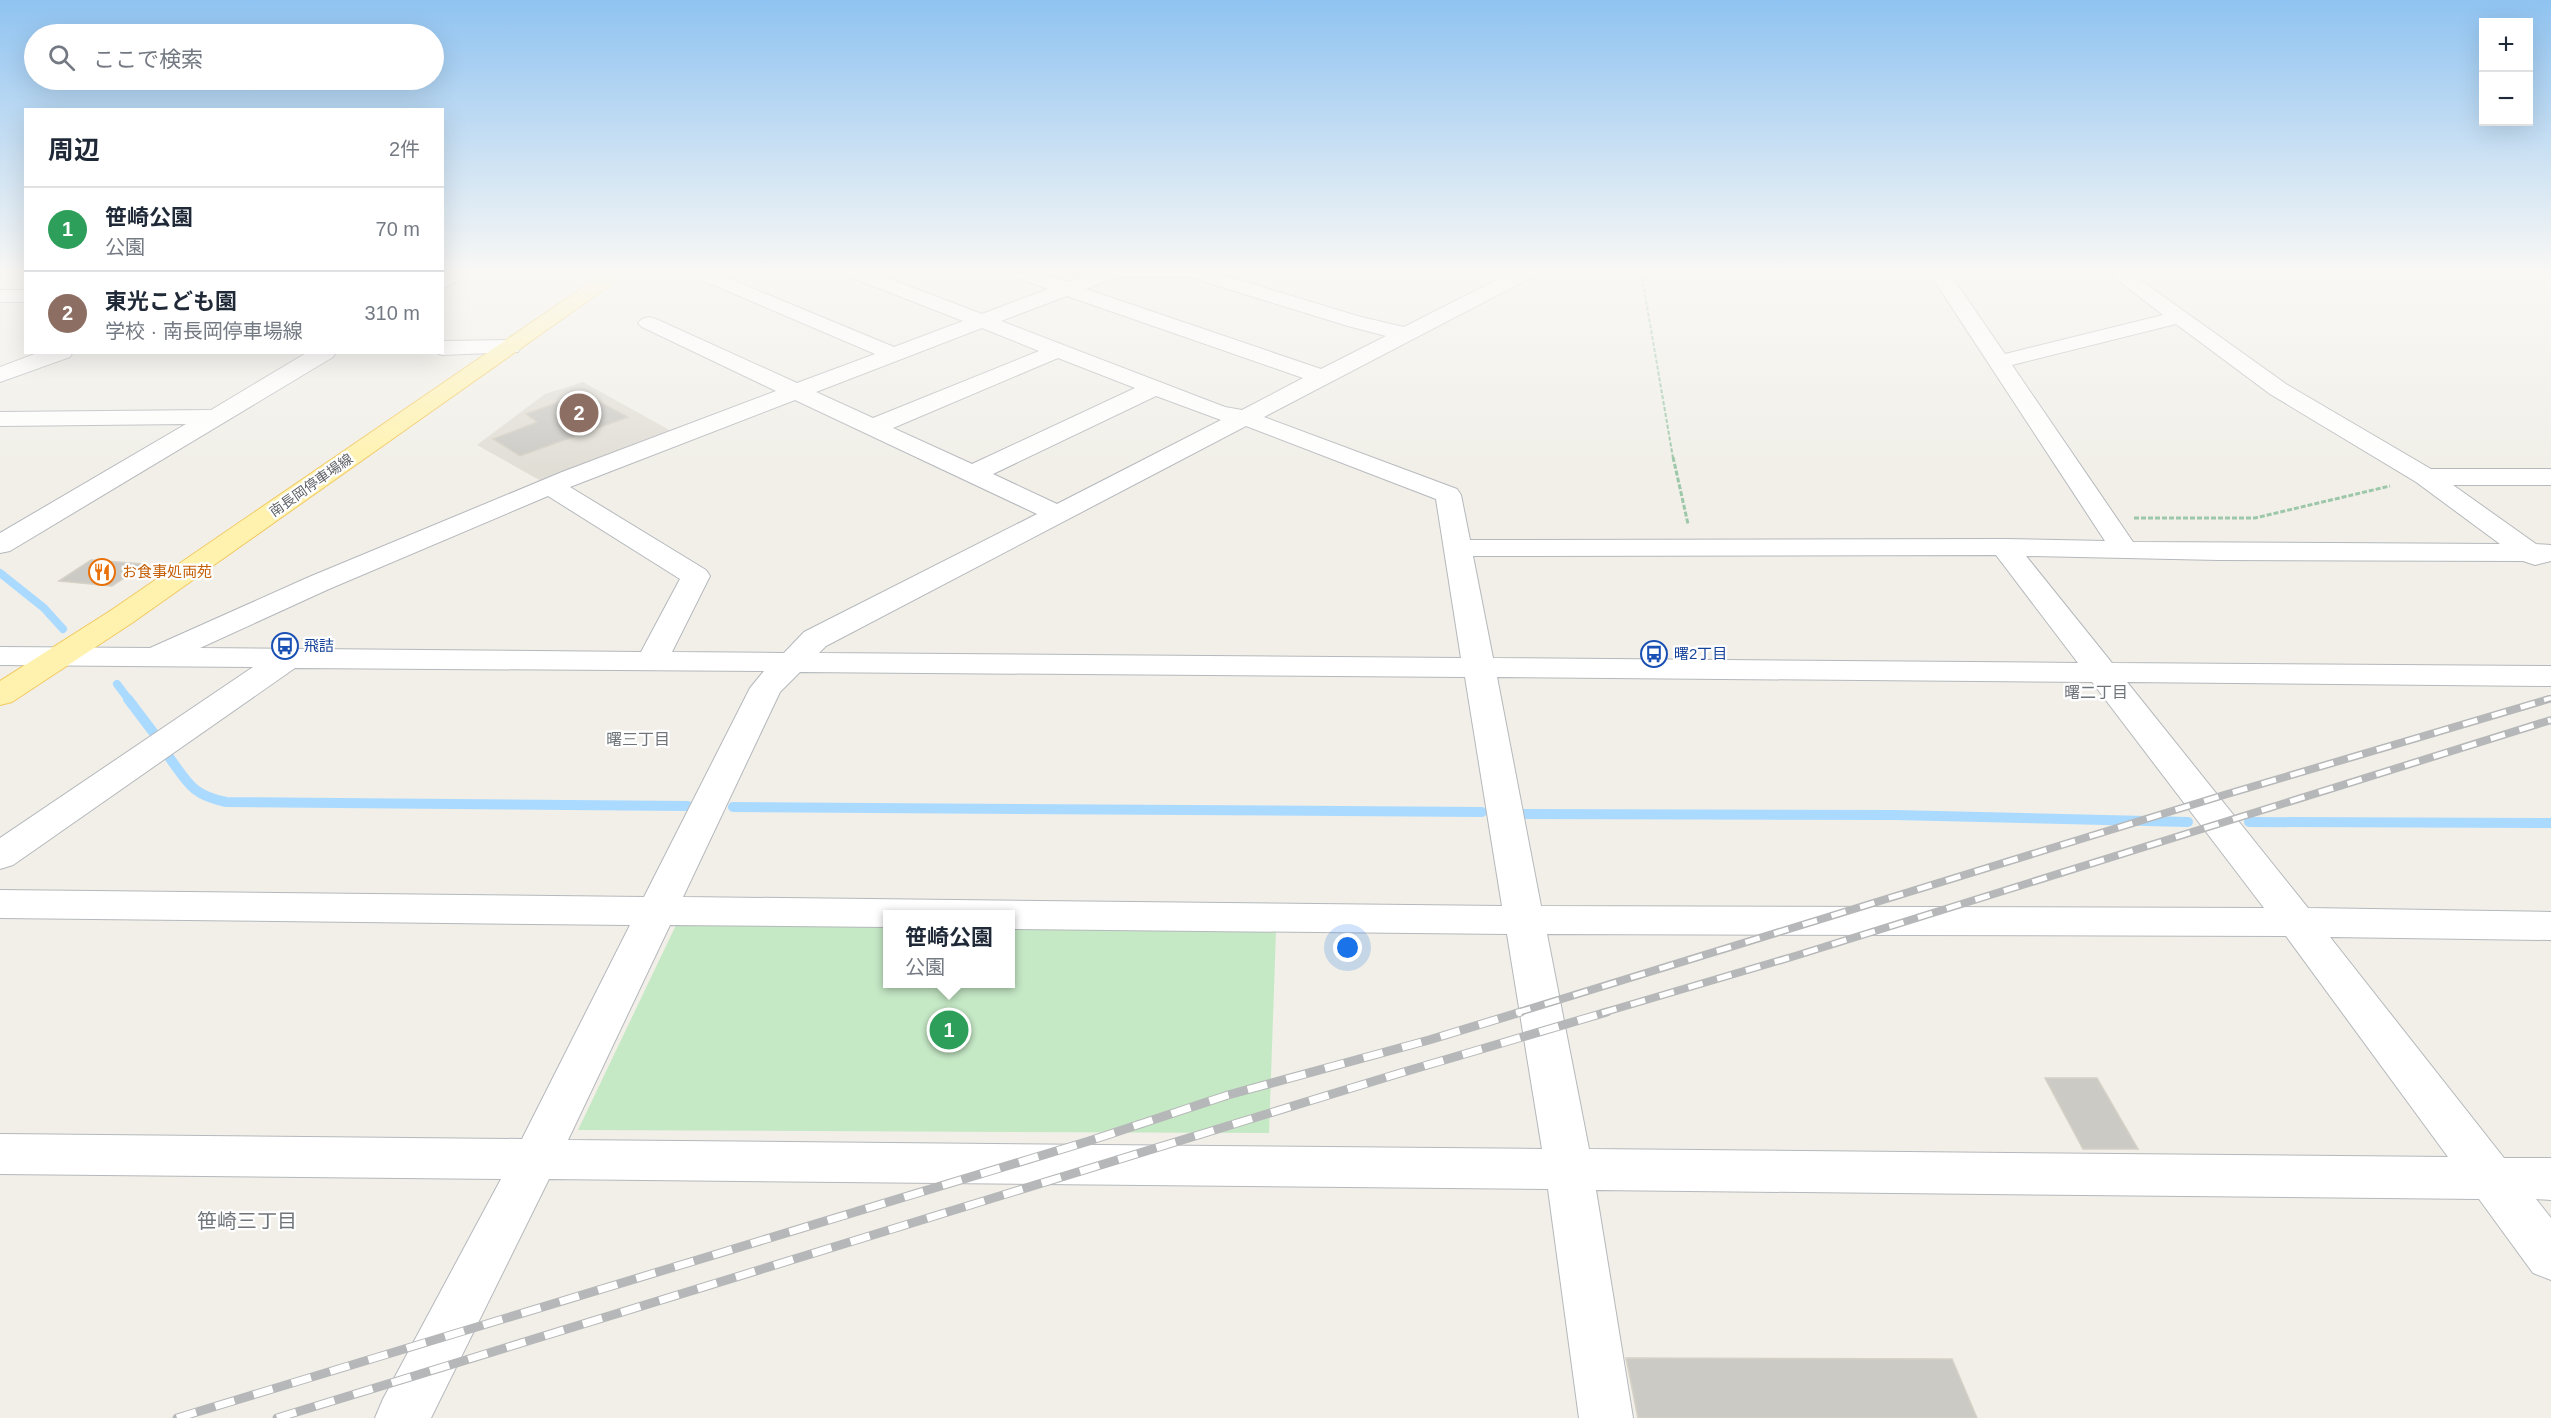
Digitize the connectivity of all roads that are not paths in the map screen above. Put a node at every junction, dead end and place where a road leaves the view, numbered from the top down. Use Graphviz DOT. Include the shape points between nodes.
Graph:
graph roads {
  1 [pos="524,337"];
  2 [pos="679,337"];
  3 [pos="853,337"];
  4 [pos="936,337"];
  5 [pos="1025,337"];
  6 [pos="1206,337"];
  7 [pos="1399,337"];
  8 [pos="1982,337"];
  9 [pos="2099,337"];
  10 [pos="2207,337"];
  11 [pos="510,347"];
  12 [pos="444,348"];
  13 [pos="1059,350"];
  14 [pos="57,354"];
  15 [pos="322,354"];
  16 [pos="893,354"];
  17 [pos="1999,362"];
  18 [pos="0,375"];
  19 [pos="1322,377"];
  20 [pos="1155,388"];
  21 [pos="794,392"];
  22 [pos="218,417"];
  23 [pos="1243,417"];
  24 [pos="0,419"];
  25 [pos="871,428"];
  26 [pos="972,474"];
  27 [pos="2425,477"];
  28 [pos="2551,477"];
  29 [pos="550,486"];
  30 [pos="1056,513"];
  31 [pos="0,545"];
  32 [pos="1456,548"];
  33 [pos="2004,548"];
  34 [pos="2125,550"];
  35 [pos="2544,558"];
  36 [pos="0,656"];
  37 [pos="61,657"];
  38 [pos="152,657"];
  39 [pos="287,659"];
  40 [pos="651,662"];
  41 [pos="790,662"];
  42 [pos="1478,667"];
  43 [pos="2103,672"];
  44 [pos="2551,676"];
  45 [pos="0,695"];
  46 [pos="0,856"];
  47 [pos="0,904"];
  48 [pos="658,910"];
  49 [pos="883,913"];
  50 [pos="1015,914"];
  51 [pos="1524,920"];
  52 [pos="2296,922"];
  53 [pos="2551,926"];
  54 [pos="0,1154"];
  55 [pos="536,1158"];
  56 [pos="1569,1170"];
  57 [pos="2492,1178"];
  58 [pos="2551,1179"];
  59 [pos="2551,1257"];
  60 [pos="402,1418"];
  61 [pos="1606,1418"];
  1 -- 11 [label="main road, 南長岡停車場線"];
  2 -- 21 [label="street"];
  3 -- 16 [label="street"];
  4 -- 16 [label="street"];
  5 -- 13 [label="street"];
  6 -- 19 [label="street"];
  7 -- 19 [label="street"];
  8 -- 17 [label="street"];
  9 -- 17 [label="street"];
  10 -- 27 [label="street" via="2320,416"];
  11 -- 12 [label="street"];
  11 -- 37 [label="main road, 南長岡停車場線"];
  13 -- 20 [label="street"];
  13 -- 25 [label="street"];
  14 -- 18 [label="street"];
  15 -- 22 [label="street"];
  16 -- 21 [label="street"];
  17 -- 34 [label="street"];
  19 -- 23 [label="street"];
  20 -- 23 [label="street" via="1220,413"];
  20 -- 26 [label="street"];
  21 -- 25 [label="street"];
  21 -- 29 [label="street"];
  22 -- 24 [label="street"];
  22 -- 31 [label="street"];
  23 -- 30 [label="street"];
  23 -- 32 [label="street" via="1448,495"];
  25 -- 26 [label="street"];
  26 -- 30 [label="street"];
  27 -- 28 [label="street"];
  27 -- 35 [label="street"];
  29 -- 38 [label="street"];
  29 -- 40 [label="street" via="696,576"];
  30 -- 41 [label="street" via="816,639"];
  32 -- 33 [label="street"];
  32 -- 42 [label="street"];
  33 -- 34 [label="street"];
  33 -- 43 [label="street"];
  34 -- 35 [label="street"];
  36 -- 37 [label="street"];
  37 -- 38 [label="street"];
  37 -- 45 [label="main road, 南長岡停車場線"];
  38 -- 39 [label="street"];
  39 -- 40 [label="street"];
  39 -- 46 [label="street"];
  40 -- 41 [label="street"];
  41 -- 42 [label="street"];
  41 -- 48 [label="street" via="766,688"];
  42 -- 43 [label="street"];
  42 -- 51 [label="street"];
  43 -- 44 [label="street"];
  43 -- 52 [label="street"];
  47 -- 48 [label="street"];
  48 -- 49 [label="street"];
  48 -- 55 [label="street"];
  50 -- 51 [label="street"];
  51 -- 52 [label="street"];
  51 -- 56 [label="street"];
  52 -- 53 [label="street"];
  52 -- 57 [label="street"];
  54 -- 55 [label="street"];
  55 -- 56 [label="street"];
  55 -- 60 [label="street"];
  56 -- 57 [label="street"];
  56 -- 61 [label="street"];
  57 -- 58 [label="street"];
  57 -- 59 [label="street"];
}
